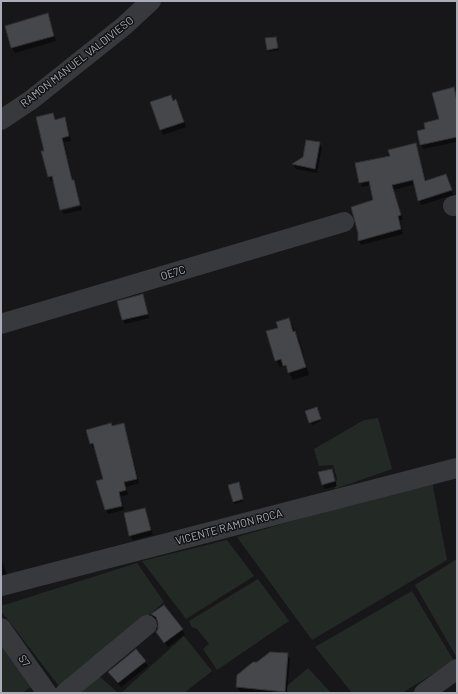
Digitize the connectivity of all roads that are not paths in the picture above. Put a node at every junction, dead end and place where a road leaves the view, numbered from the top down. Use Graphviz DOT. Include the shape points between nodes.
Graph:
graph roads {
  1 [pos="152,1"];
  2 [pos="1,120"];
  3 [pos="344,222"];
  4 [pos="1,324"];
  5 [pos="457,468"];
  6 [pos="1,586"];
  7 [pos="147,625"];
  8 [pos="1,628"];
  9 [pos="457,669"];
  10 [pos="47,693"];
  11 [pos="65,693"];
  12 [pos="424,693"];
  1 -- 2 [label="street, RAMON MANUEL VALDIVIESO" via="31,100"];
  3 -- 4 [label="street, OE7C"];
  5 -- 6 [label="street, VICENTE RAMON ROCA"];
  7 -- 11 [label="street"];
  8 -- 10 [label="street, S7"];
  9 -- 12 [label="street"];
}
